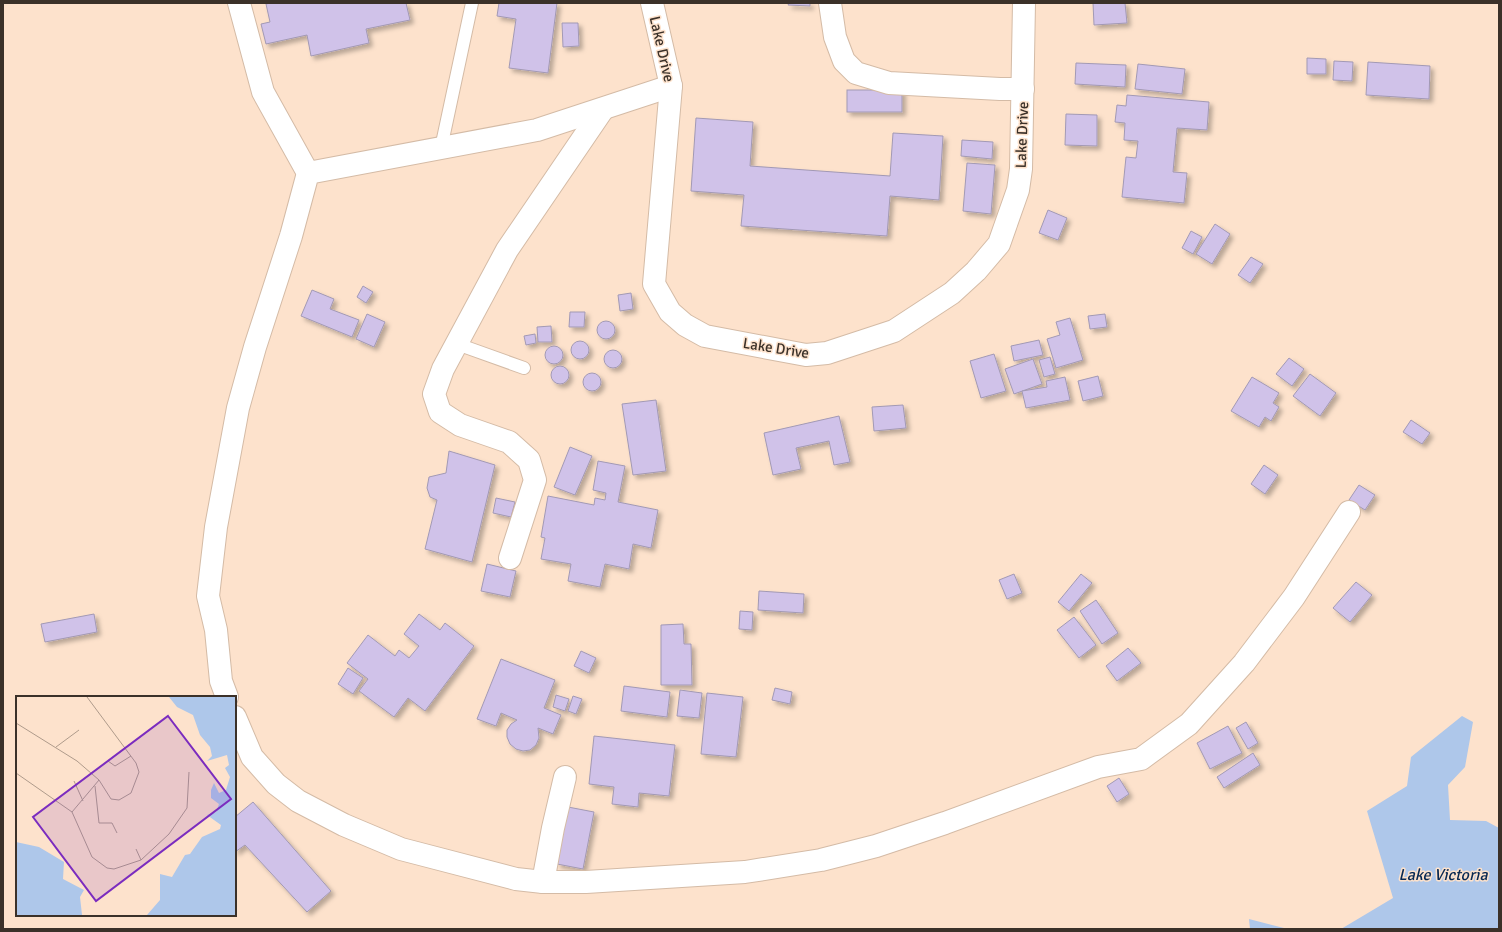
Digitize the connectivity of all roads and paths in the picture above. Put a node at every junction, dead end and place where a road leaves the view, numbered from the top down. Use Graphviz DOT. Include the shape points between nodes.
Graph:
graph roads {
  1 [pos="239,3"];
  2 [pos="472,3"];
  3 [pos="652,3"];
  4 [pos="830,3"];
  5 [pos="1024,3"];
  6 [pos="671,86"];
  7 [pos="1024,89"];
  8 [pos="603,109"];
  9 [pos="441,148"];
  10 [pos="308,173"];
  11 [pos="456,344"];
  12 [pos="524,368"];
  13 [pos="1348,512"];
  14 [pos="510,558"];
  15 [pos="227,696"];
  16 [pos="236,719"];
  17 [pos="566,777"];
  18 [pos="543,882"];
  1 -- 10 [label="street" via="263,92"];
  2 -- 9 [label="lane"];
  3 -- 6 [label="street, Lake Drive"];
  4 -- 7 [label="street" via="835,37 844,61 856,73 889,83"];
  5 -- 7 [label="street, Lake Drive"];
  6 -- 7 [label="street, Lake Drive" via="654,284 660,296 670,312 685,325 705,336 806,355 827,353 894,331 952,293 976,271 999,244 1018,190"];
  6 -- 8 [label="street"];
  8 -- 9 [label="street" via="537,130"];
  8 -- 11 [label="street" via="507,250"];
  9 -- 10 [label="street"];
  10 -- 15 [label="street" via="238,408 216,527 208,596 216,630 221,681"];
  11 -- 12 [label="lane"];
  11 -- 14 [label="street" via="434,394 440,412 460,425 509,442 529,460 535,480"];
  13 -- 18 [label="street" via="1294,597 1244,663 1189,724 1141,758 1098,767 945,823 876,846 821,860 745,872 586,882"];
  16 -- 18 [label="street" via="252,757 276,784 304,804 344,825 401,849 516,879"];
  17 -- 18 [label="street"];
}
